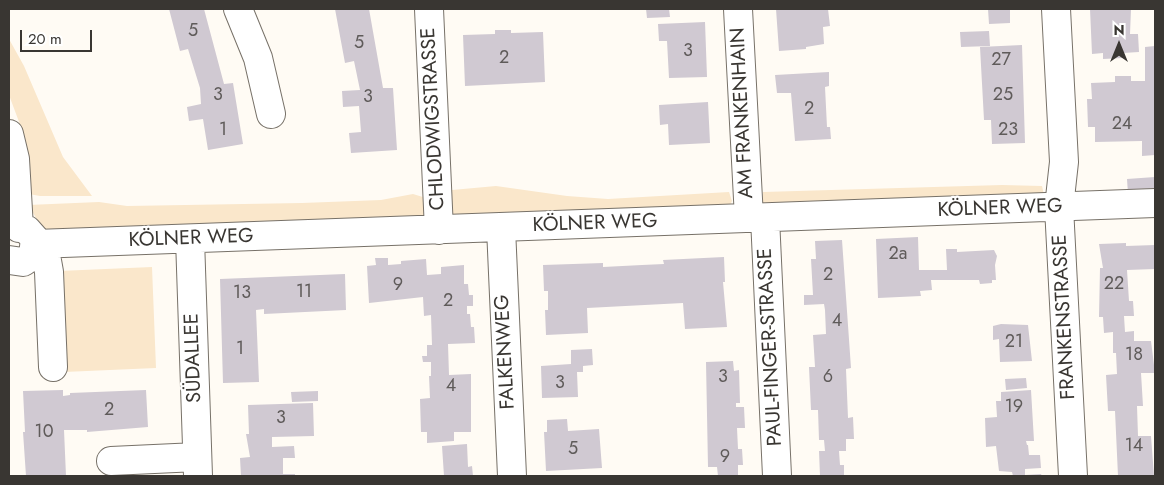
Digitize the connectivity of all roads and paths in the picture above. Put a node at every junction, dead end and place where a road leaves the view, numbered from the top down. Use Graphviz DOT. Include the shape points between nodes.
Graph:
graph roads {
  1 [pos="238,9"];
  2 [pos="429,9"];
  3 [pos="738,9"];
  4 [pos="1056,9"];
  5 [pos="271,114"];
  6 [pos="9,134"];
  7 [pos="1155,203"];
  8 [pos="1059,207"];
  9 [pos="757,218"];
  10 [pos="501,228"];
  11 [pos="439,230"];
  12 [pos="190,239"];
  13 [pos="20,249"];
  14 [pos="52,367"];
  15 [pos="111,461"];
  16 [pos="198,467"];
  17 [pos="512,476"];
  18 [pos="777,476"];
  19 [pos="1073,476"];
  1 -- 5 [label="street" via="258,58"];
  2 -- 11 [label="street, CHLODWIGSTRASSE"];
  3 -- 9 [label="street, AM FRANKENHAIN"];
  4 -- 8 [label="street, FRANKENSTRASSE" via="1064,162"];
  6 -- 13 [label="street" via="15,159"];
  7 -- 8 [label="street, KÖLNER WEG"];
  8 -- 9 [label="street, KÖLNER WEG"];
  8 -- 19 [label="street, FRANKENSTRASSE"];
  9 -- 10 [label="street, KÖLNER WEG"];
  9 -- 18 [label="street, PAUL-FINGER-STRASSE"];
  10 -- 11 [label="street, KÖLNER WEG"];
  10 -- 17 [label="street, FALKENWEG"];
  11 -- 12 [label="street, KÖLNER WEG"];
  12 -- 13 [label="street, KÖLNER WEG"];
  12 -- 16 [label="street, SÜDALLEE"];
  13 -- 14 [label="street" via="50,272"];
  15 -- 16 [label="street"];
}
